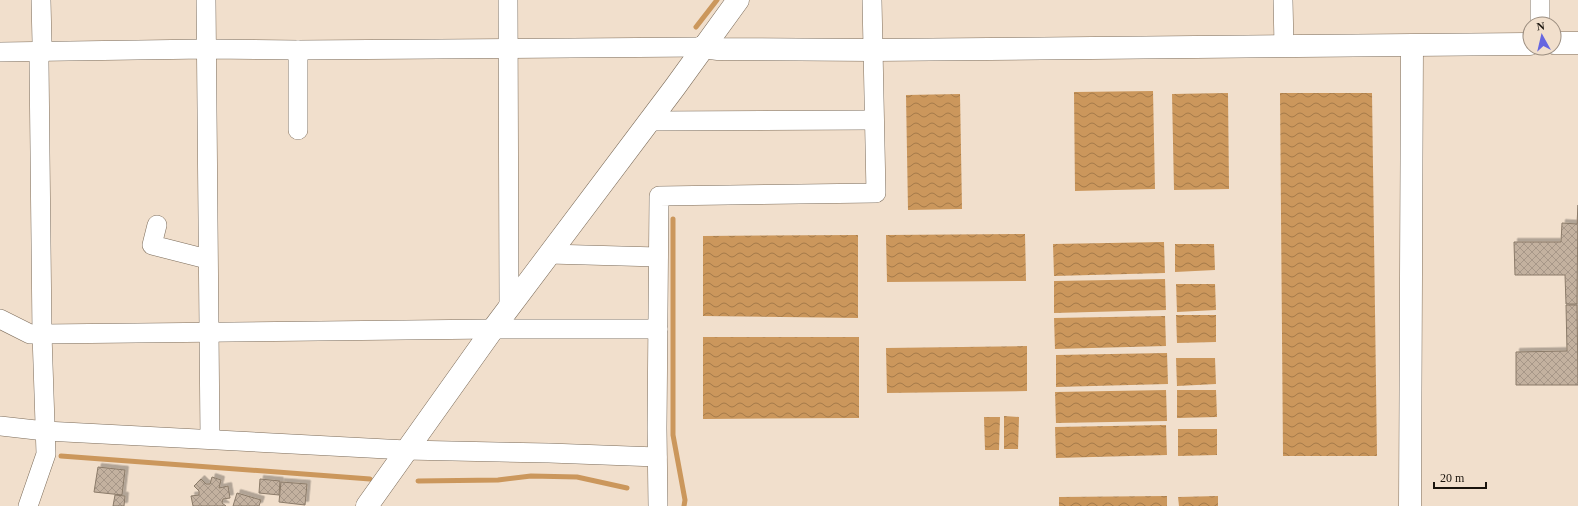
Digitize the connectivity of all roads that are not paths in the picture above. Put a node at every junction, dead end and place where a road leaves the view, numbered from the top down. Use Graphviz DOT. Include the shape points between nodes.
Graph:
graph roads {
  1 [pos="42,0"];
  2 [pos="206,0"];
  3 [pos="508,0"];
  4 [pos="738,0"];
  5 [pos="872,0"];
  6 [pos="1283,0"];
  7 [pos="1540,0"];
  8 [pos="1540,16"];
  9 [pos="1562,43"];
  10 [pos="1578,43"];
  11 [pos="1522,44"];
  12 [pos="1284,46"];
  13 [pos="1412,46"];
  14 [pos="702,47"];
  15 [pos="509,48"];
  16 [pos="206,49"];
  17 [pos="298,50"];
  18 [pos="873,50"];
  19 [pos="41,51"];
  20 [pos="0,52"];
  21 [pos="874,120"];
  22 [pos="649,121"];
  23 [pos="298,130"];
  24 [pos="157,226"];
  25 [pos="549,254"];
  26 [pos="658,257"];
  27 [pos="208,259"];
  28 [pos="509,307"];
  29 [pos="0,319"];
  30 [pos="493,329"];
  31 [pos="658,330"];
  32 [pos="208,332"];
  33 [pos="42,334"];
  34 [pos="0,426"];
  35 [pos="45,431"];
  36 [pos="210,439"];
  37 [pos="406,450"];
  38 [pos="657,457"];
  39 [pos="28,506"];
  40 [pos="367,506"];
  41 [pos="658,506"];
  42 [pos="1410,506"];
  1 -- 19 [label="street"];
  2 -- 16 [label="street"];
  3 -- 15 [label="street"];
  4 -- 14 [label="street"];
  5 -- 18 [label="street"];
  6 -- 12 [label="street"];
  7 -- 8 [label="street"];
  9 -- 10 [label="street"];
  11 -- 13 [label="street"];
  12 -- 13 [label="street"];
  12 -- 18 [label="street"];
  13 -- 42 [label="street"];
  14 -- 15 [label="street"];
  14 -- 18 [label="street"];
  14 -- 22 [label="street"];
  15 -- 17 [label="street"];
  15 -- 28 [label="street"];
  16 -- 17 [label="street"];
  16 -- 19 [label="street"];
  16 -- 27 [label="street"];
  17 -- 23 [label="street"];
  18 -- 21 [label="street"];
  19 -- 20 [label="street"];
  19 -- 33 [label="street" via="39,61"];
  21 -- 22 [label="street"];
  21 -- 26 [label="street" via="876,194 658,196"];
  22 -- 25 [label="street"];
  24 -- 27 [label="street" via="152,245"];
  25 -- 26 [label="street"];
  25 -- 28 [label="street"];
  26 -- 31 [label="street"];
  27 -- 32 [label="street"];
  28 -- 30 [label="street"];
  29 -- 33 [label="street" via="30,334"];
  30 -- 31 [label="street"];
  30 -- 32 [label="street"];
  30 -- 37 [label="street"];
  31 -- 38 [label="street"];
  32 -- 33 [label="street"];
  32 -- 36 [label="street"];
  33 -- 35 [label="street"];
  34 -- 35 [label="street"];
  35 -- 36 [label="street"];
  35 -- 39 [label="street" via="46,454"];
  36 -- 37 [label="street"];
  37 -- 38 [label="street"];
  37 -- 40 [label="street"];
  38 -- 41 [label="street"];
}
